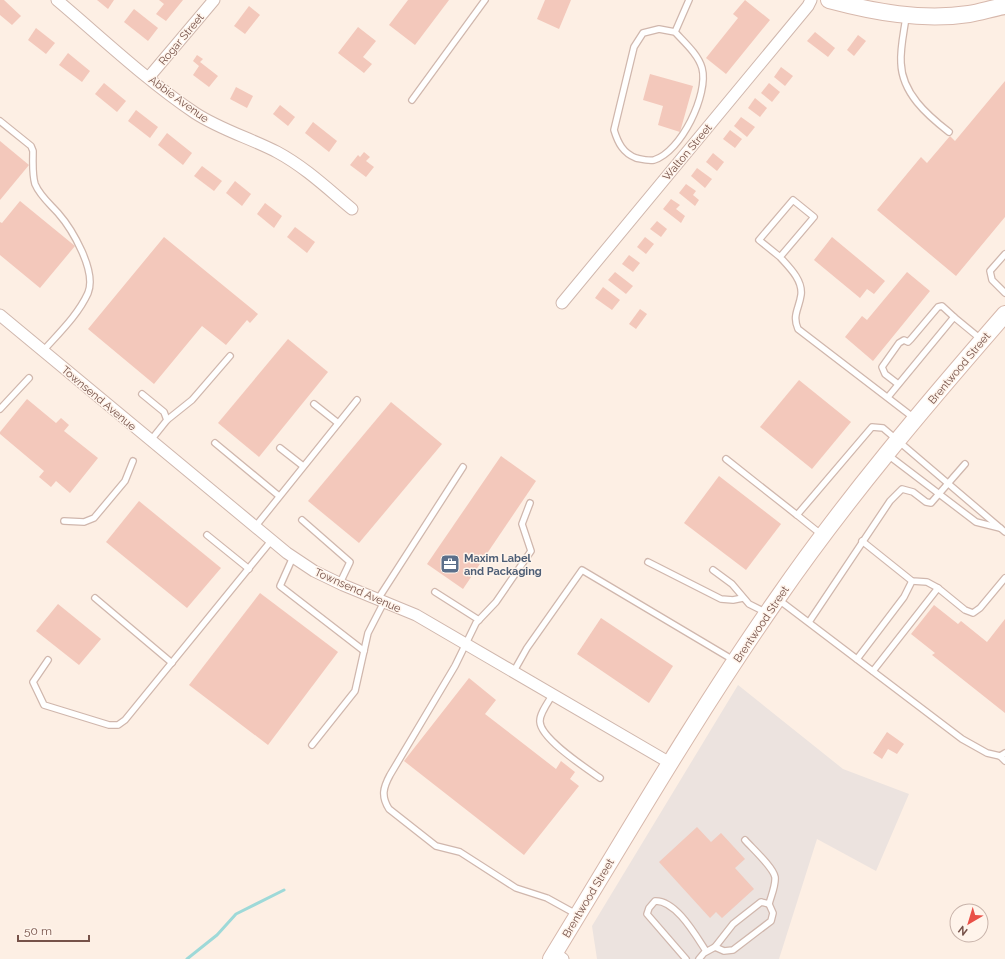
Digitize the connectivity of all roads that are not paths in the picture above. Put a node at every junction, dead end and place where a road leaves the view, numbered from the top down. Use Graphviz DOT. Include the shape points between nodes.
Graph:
graph roads {
  1 [pos="57,0"];
  2 [pos="214,0"];
  3 [pos="485,0"];
  4 [pos="689,0"];
  5 [pos="811,0"];
  6 [pos="829,0"];
  7 [pos="1005,4"];
  8 [pos="907,15"];
  9 [pos="675,32"];
  10 [pos="149,77"];
  11 [pos="412,100"];
  12 [pos="0,121"];
  13 [pos="950,132"];
  14 [pos="352,208"];
  15 [pos="1005,254"];
  16 [pos="780,257"];
  17 [pos="1005,293"];
  18 [pos="562,303"];
  19 [pos="1005,314"];
  20 [pos="0,315"];
  21 [pos="954,317"];
  22 [pos="982,340"];
  23 [pos="43,351"];
  24 [pos="230,356"];
  25 [pos="29,378"];
  26 [pos="898,384"];
  27 [pos="142,394"];
  28 [pos="888,397"];
  29 [pos="357,400"];
  30 [pos="314,404"];
  31 [pos="0,410"];
  32 [pos="916,419"];
  33 [pos="166,420"];
  34 [pos="338,423"];
  35 [pos="151,441"];
  36 [pos="898,442"];
  37 [pos="215,443"];
  38 [pos="280,448"];
  39 [pos="888,454"];
  40 [pos="726,459"];
  41 [pos="133,461"];
  42 [pos="966,464"];
  43 [pos="303,466"];
  44 [pos="462,467"];
  45 [pos="948,484"];
  46 [pos="940,494"];
  47 [pos="279,496"];
  48 [pos="530,504"];
  49 [pos="797,515"];
  50 [pos="302,520"];
  51 [pos="64,521"];
  52 [pos="254,527"];
  53 [pos="1000,528"];
  54 [pos="1005,532"];
  55 [pos="207,535"];
  56 [pos="823,536"];
  57 [pos="271,541"];
  58 [pos="862,541"];
  59 [pos="293,557"];
  60 [pos="648,562"];
  61 [pos="249,569"];
  62 [pos="714,570"];
  63 [pos="1005,578"];
  64 [pos="912,581"];
  65 [pos="340,584"];
  66 [pos="938,588"];
  67 [pos="435,592"];
  68 [pos="95,598"];
  69 [pos="743,598"];
  70 [pos="777,598"];
  71 [pos="381,601"];
  72 [pos="767,614"];
  73 [pos="479,620"];
  74 [pos="809,622"];
  75 [pos="466,643"];
  76 [pos="364,650"];
  77 [pos="857,659"];
  78 [pos="48,660"];
  79 [pos="735,661"];
  80 [pos="172,663"];
  81 [pos="514,671"];
  82 [pos="873,671"];
  83 [pos="553,694"];
  84 [pos="312,745"];
  85 [pos="1003,754"];
  86 [pos="1005,761"];
  87 [pos="670,763"];
  88 [pos="600,778"];
  89 [pos="745,840"];
  90 [pos="769,904"];
  91 [pos="578,915"];
  92 [pos="715,947"];
  93 [pos="706,952"];
  94 [pos="557,957"];
  95 [pos="686,959"];
  96 [pos="699,959"];
  1 -- 10 [label="street, Abbie Avenue"];
  2 -- 10 [label="street, Rogar Street"];
  3 -- 11 [label="lane"];
  4 -- 9 [label="lane"];
  5 -- 18 [label="street, Walton Street"];
  6 -- 8 [label="main road" via="858,8"];
  7 -- 8 [label="main road" via="968,14"];
  8 -- 13 [label="lane" via="900,60 905,82 918,104"];
  9 -- 9 [label="lane" via="659,30 643,33 634,47 614,130 624,151 642,160 653,160 663,155 682,136 702,90 702,67 693,52"];
  10 -- 14 [label="street, Abbie Avenue" via="196,113 228,131 276,151 298,165"];
  12 -- 23 [label="lane" via="31,146 36,185 68,226 83,256 91,282 80,306"];
  15 -- 17 [label="lane" via="990,271 992,280"];
  16 -- 16 [label="lane" via="814,217 793,200 758,240"];
  16 -- 28 [label="lane" via="794,272 801,288 795,315 798,329"];
  19 -- 22 [label="main road, Brentwood Street"];
  20 -- 23 [label="street, Townsend Avenue"];
  21 -- 22 [label="lane"];
  21 -- 26 [label="lane"];
  21 -- 26 [label="lane" via="942,306 938,307 908,342 904,340 899,343 882,367 885,374"];
  22 -- 32 [label="main road, Brentwood Street"];
  23 -- 35 [label="street, Townsend Avenue"];
  24 -- 33 [label="lane" via="192,400"];
  25 -- 31 [label="lane"];
  26 -- 28 [label="lane"];
  27 -- 33 [label="lane" via="164,412"];
  28 -- 32 [label="lane"];
  29 -- 34 [label="lane"];
  30 -- 34 [label="lane"];
  32 -- 36 [label="main road, Brentwood Street"];
  33 -- 35 [label="lane"];
  34 -- 43 [label="lane"];
  35 -- 52 [label="street, Townsend Avenue"];
  36 -- 39 [label="main road, Brentwood Street"];
  36 -- 45 [label="lane"];
  36 -- 49 [label="lane" via="883,428 872,427"];
  37 -- 47 [label="lane"];
  38 -- 43 [label="lane"];
  39 -- 46 [label="lane"];
  39 -- 56 [label="main road, Brentwood Street"];
  40 -- 49 [label="lane"];
  41 -- 51 [label="lane" via="125,481 94,518 84,522"];
  42 -- 45 [label="lane"];
  43 -- 47 [label="lane"];
  44 -- 71 [label="lane"];
  45 -- 46 [label="lane"];
  45 -- 53 [label="lane"];
  46 -- 53 [label="lane" via="976,522"];
  46 -- 58 [label="lane" via="931,503 913,492 902,489 890,501"];
  47 -- 52 [label="lane"];
  48 -- 73 [label="lane" via="522,524 531,551 496,602"];
  49 -- 56 [label="lane"];
  50 -- 65 [label="lane" via="350,562"];
  52 -- 57 [label="street, Townsend Avenue"];
  53 -- 54 [label="lane"];
  55 -- 61 [label="lane"];
  56 -- 70 [label="main road, Brentwood Street"];
  57 -- 59 [label="street, Townsend Avenue"];
  57 -- 61 [label="lane"];
  58 -- 64 [label="lane"];
  58 -- 74 [label="lane"];
  59 -- 65 [label="street, Townsend Avenue"];
  59 -- 76 [label="lane" via="280,586"];
  60 -- 69 [label="lane" via="721,599"];
  61 -- 80 [label="lane"];
  62 -- 69 [label="lane" via="732,584"];
  63 -- 66 [label="lane" via="973,613 965,610"];
  64 -- 66 [label="lane" via="927,582"];
  64 -- 77 [label="lane" via="904,597"];
  65 -- 71 [label="street, Townsend Avenue"];
  66 -- 82 [label="lane"];
  67 -- 73 [label="lane"];
  68 -- 80 [label="lane"];
  69 -- 72 [label="lane"];
  70 -- 72 [label="main road, Brentwood Street"];
  70 -- 74 [label="lane"];
  71 -- 75 [label="street, Townsend Avenue" via="416,615"];
  71 -- 76 [label="lane"];
  72 -- 79 [label="main road, Brentwood Street"];
  73 -- 75 [label="lane"];
  74 -- 77 [label="lane"];
  75 -- 81 [label="street, Townsend Avenue"];
  75 -- 91 [label="lane" via="383,788 384,802 389,809 436,846 460,852 516,888 547,898"];
  76 -- 84 [label="lane" via="355,691"];
  77 -- 82 [label="lane"];
  78 -- 80 [label="lane" via="33,682 44,705 109,725 118,725 125,720"];
  79 -- 81 [label="lane" via="582,570 527,648"];
  79 -- 87 [label="main road, Brentwood Street"];
  81 -- 83 [label="street, Townsend Avenue"];
  82 -- 85 [label="lane" via="962,738 987,753"];
  83 -- 87 [label="street, Townsend Avenue"];
  83 -- 88 [label="lane" via="540,719 541,727 558,748"];
  85 -- 86 [label="lane"];
  87 -- 91 [label="main road, Brentwood Street"];
  89 -- 90 [label="lane" via="775,877"];
  90 -- 92 [label="lane" via="761,902 742,916"];
  90 -- 92 [label="lane" via="773,913 771,921 733,950 724,951"];
  91 -- 94 [label="main road, Brentwood Street"];
  92 -- 93 [label="lane"];
  93 -- 95 [label="lane" via="691,928 671,906 663,900 655,901 647,914"];
  93 -- 96 [label="lane"];
}
